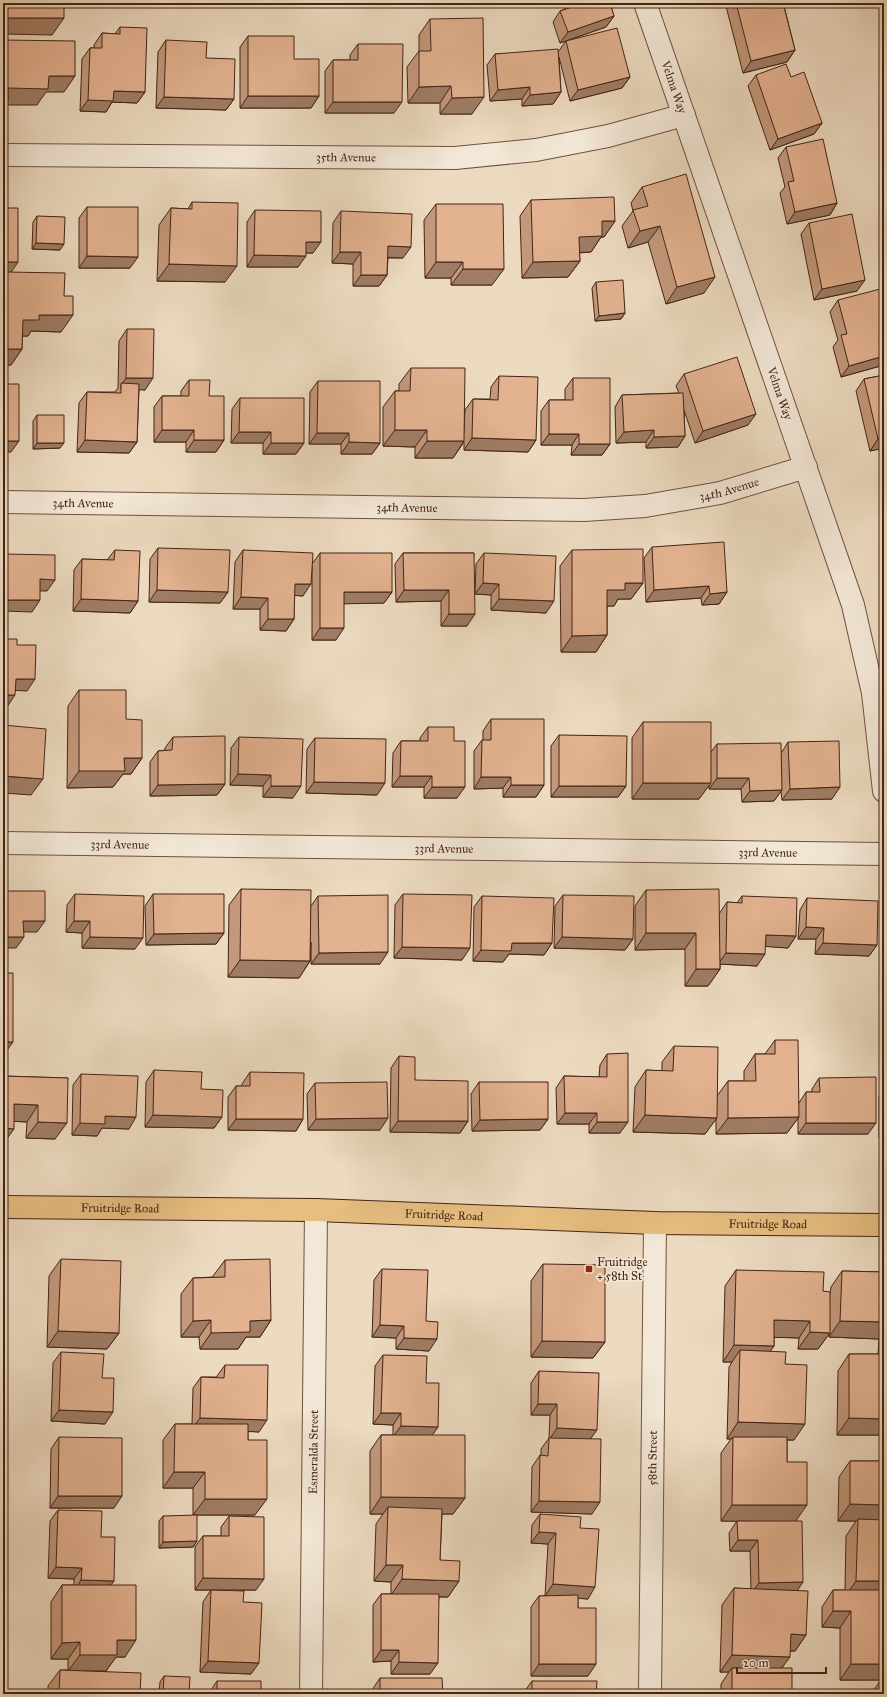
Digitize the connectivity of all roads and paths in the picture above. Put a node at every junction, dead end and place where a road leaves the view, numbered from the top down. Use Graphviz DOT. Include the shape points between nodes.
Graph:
graph roads {
  1 [pos="645,3"];
  2 [pos="684,115"];
  3 [pos="3,155"];
  4 [pos="806,467"];
  5 [pos="3,502"];
  6 [pos="884,791"];
  7 [pos="3,843"];
  8 [pos="884,854"];
  9 [pos="3,1207"];
  10 [pos="316,1210"];
  11 [pos="655,1222"];
  12 [pos="884,1225"];
  13 [pos="311,1694"];
  14 [pos="650,1694"];
  1 -- 2 [label="street, Velma Way"];
  2 -- 3 [label="street, 35th Avenue" via="608,136 544,148 455,158"];
  2 -- 4 [label="street, Velma Way"];
  4 -- 5 [label="street, 34th Avenue" via="720,493 645,506 584,510"];
  4 -- 6 [label="street, Velma Way" via="853,605 873,693"];
  7 -- 8 [label="street, 33rd Avenue"];
  9 -- 10 [label="main road, Fruitridge Road"];
  10 -- 11 [label="main road, Fruitridge Road"];
  10 -- 13 [label="street, Esmeralda Street"];
  11 -- 12 [label="main road, Fruitridge Road"];
  11 -- 14 [label="street, 58th Street"];
}
